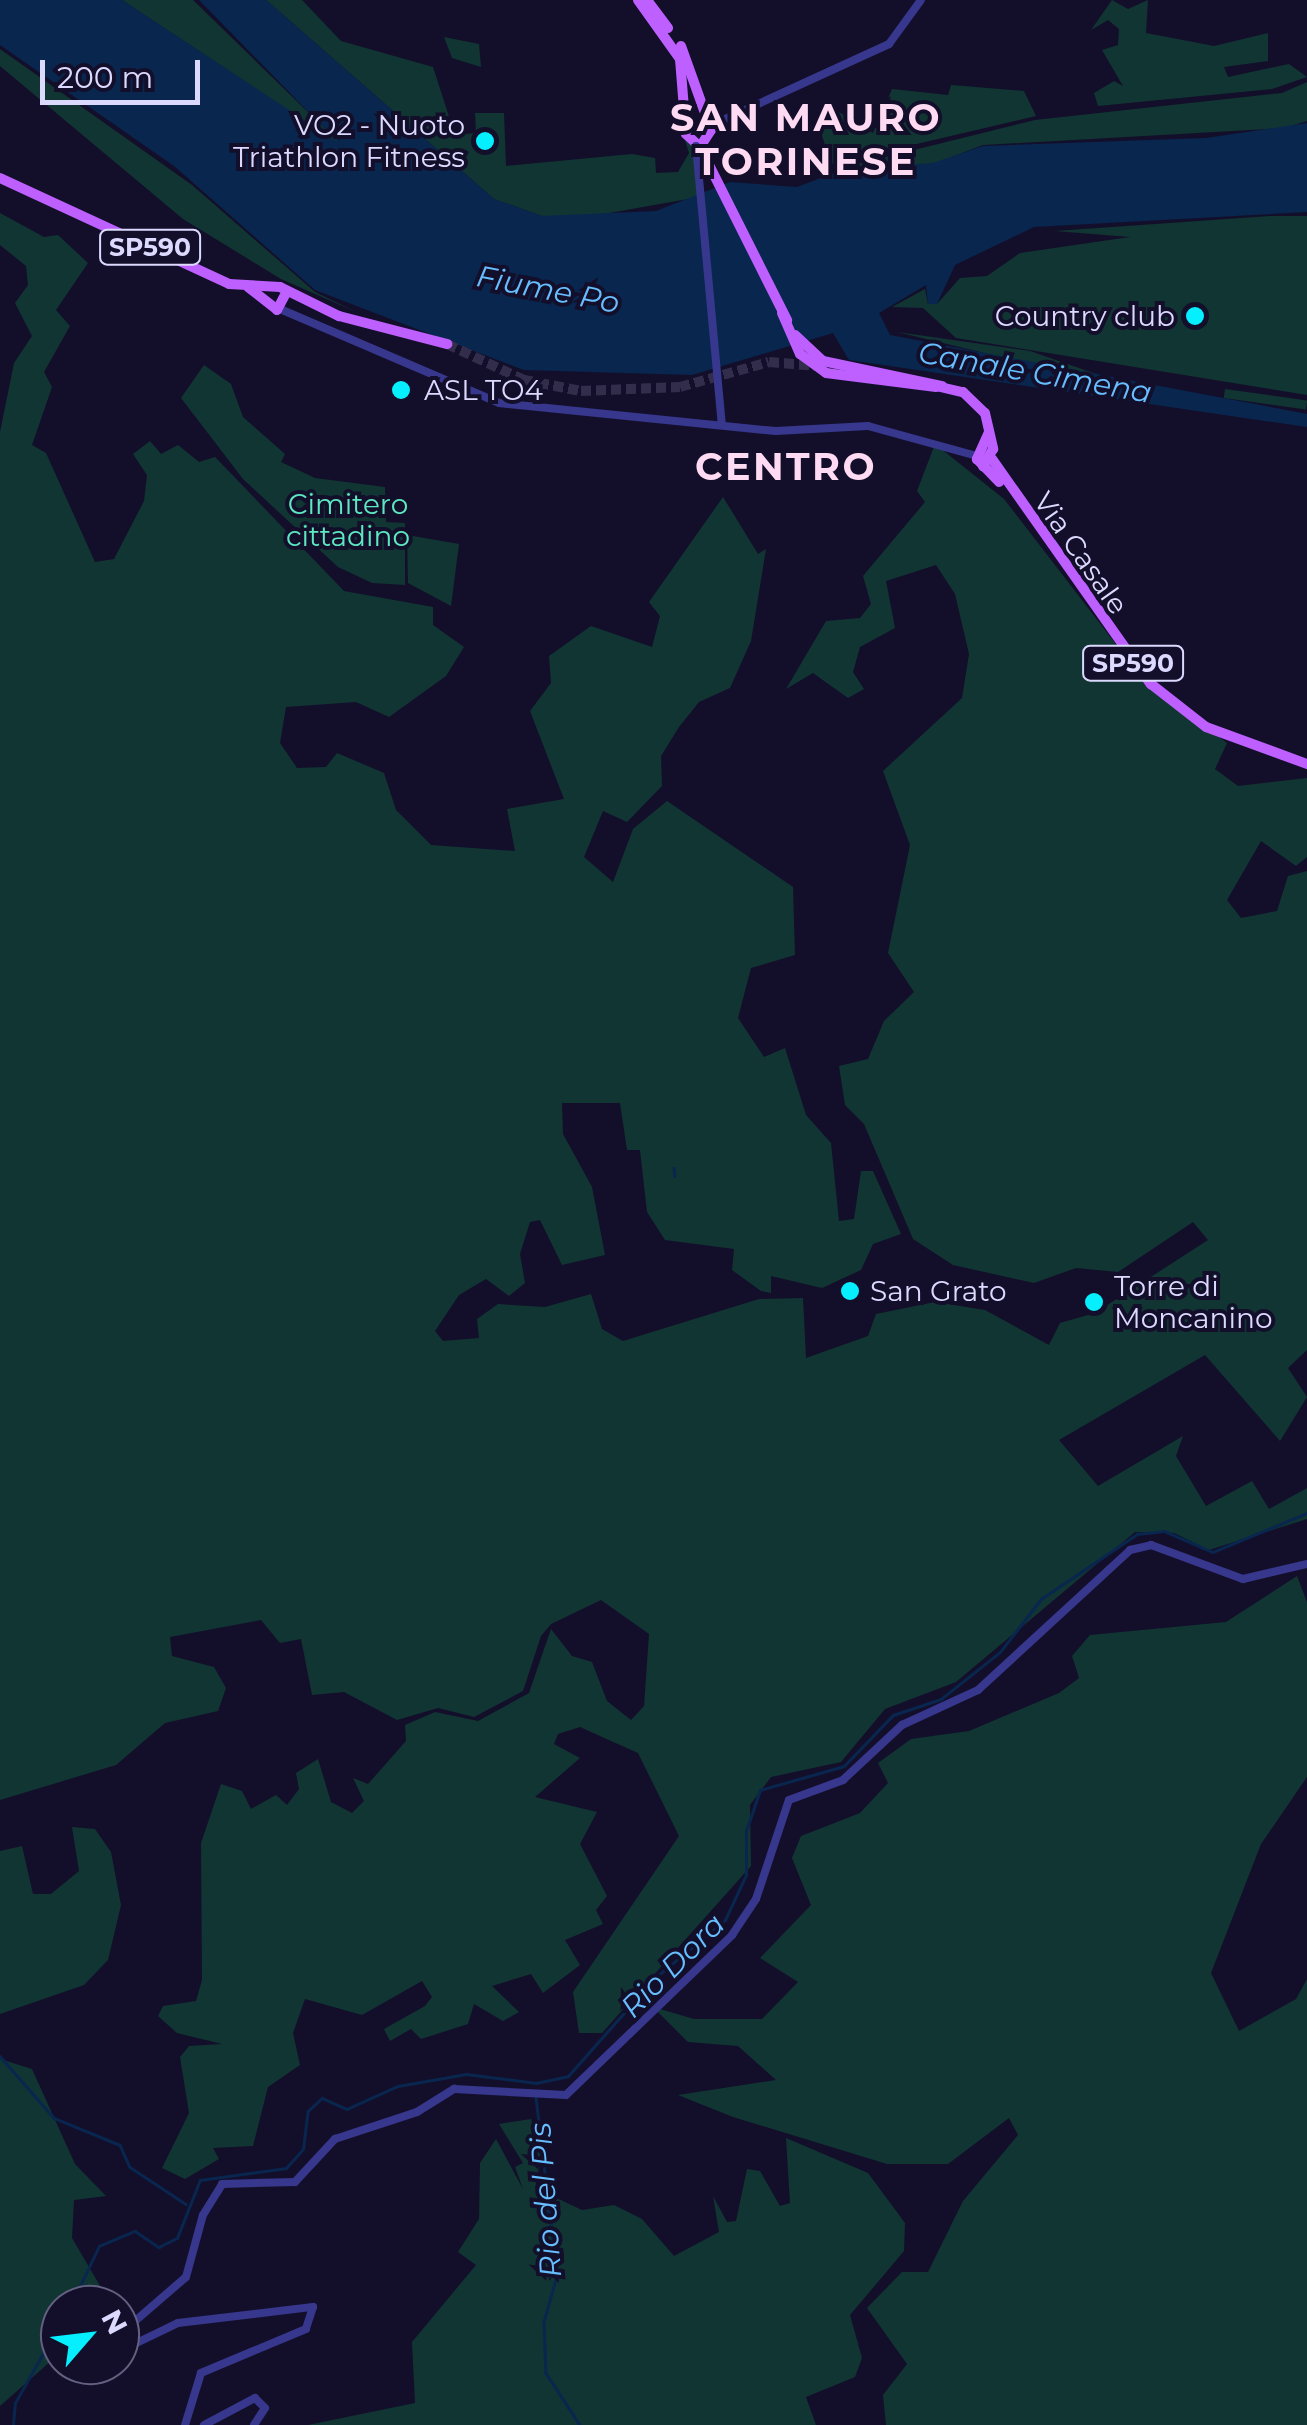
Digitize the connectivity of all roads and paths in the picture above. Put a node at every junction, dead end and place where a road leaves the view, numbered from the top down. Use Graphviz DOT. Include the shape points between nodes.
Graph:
graph roads {
  1 [pos="638,0"];
  2 [pos="647,0"];
  3 [pos="921,0"];
  4 [pos="690,81"];
  5 [pos="703,135"];
  6 [pos="0,178"];
  7 [pos="247,286"];
  8 [pos="266,297"];
  9 [pos="285,301"];
  10 [pos="782,313"];
  11 [pos="448,344"];
  12 [pos="942,386"];
  13 [pos="722,424"];
  14 [pos="986,455"];
  15 [pos="1307,764"];
  16 [pos="1306,1564"];
  17 [pos="140,2317"];
  18 [pos="140,2341"];
  19 [pos="185,2425"];
  20 [pos="204,2425"];
  21 [pos="254,2425"];
  1 -- 4 [label="main road"];
  2 -- 4 [label="main road"];
  3 -- 5 [label="street" via="890,44"];
  4 -- 5 [label="main road"];
  5 -- 10 [label="main road"];
  5 -- 13 [label="street, bridge"];
  6 -- 7 [label="main road, SP590"];
  7 -- 8 [label="main road, SP590"];
  7 -- 9 [label="main road, SP590"];
  8 -- 9 [label="main road"];
  8 -- 9 [label="main road, SP590"];
  9 -- 11 [label="main road" via="303,299"];
  9 -- 13 [label="street, SP590" via="420,371 533,410"];
  10 -- 12 [label="main road, bridge" via="812,356"];
  10 -- 12 [label="main road, bridge" via="800,354 825,370"];
  12 -- 14 [label="main road" via="974,399 990,428"];
  13 -- 14 [label="street, SP590" via="868,426"];
  14 -- 15 [label="main road, Via Casale / SP590" via="1151,684 1206,727"];
  16 -- 17 [label="street" via="1230,1578 1150,1545 1130,1550 978,1690 902,1725 844,1780 789,1800 756,1899 732,1935 566,2095 537,2100 446,2093 418,2112 335,2138 295,2182 218,2188 186,2277"];
  18 -- 19 [label="street" via="178,2323 313,2306 306,2330 202,2373"];
  20 -- 21 [label="street" via="258,2398 265,2408"];
}
